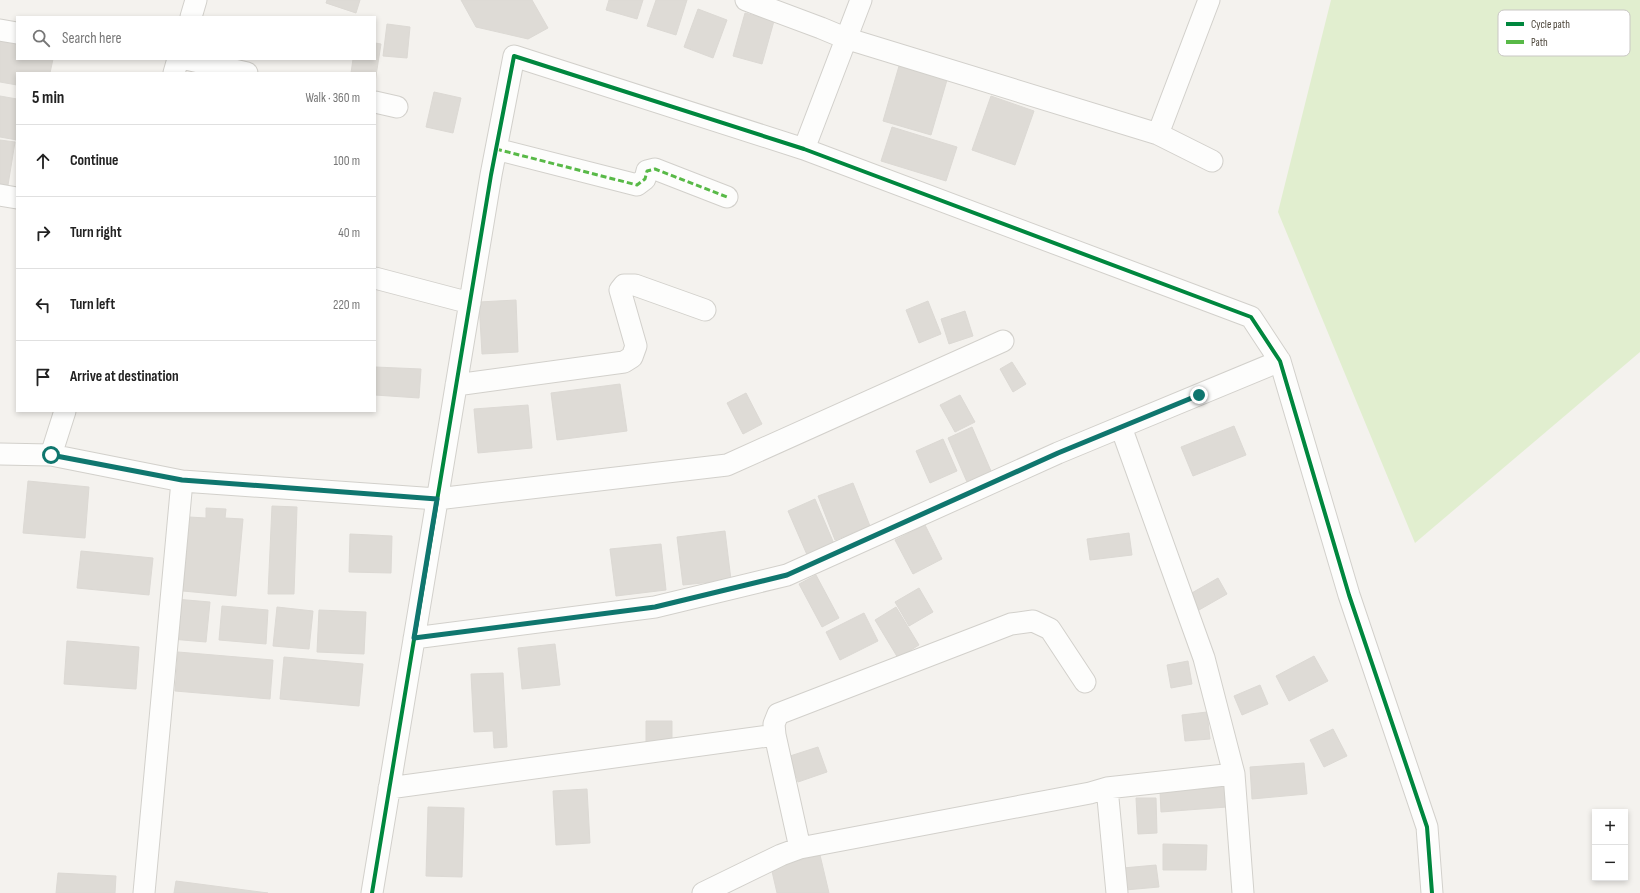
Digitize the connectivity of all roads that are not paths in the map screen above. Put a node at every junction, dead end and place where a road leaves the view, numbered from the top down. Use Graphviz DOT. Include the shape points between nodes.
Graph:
graph roads {
  1 [pos="196,0"];
  2 [pos="746,0"];
  3 [pos="861,0"];
  4 [pos="1209,0"];
  5 [pos="191,16"];
  6 [pos="0,30"];
  7 [pos="16,33"];
  8 [pos="845,38"];
  9 [pos="178,60"];
  10 [pos="190,60"];
  11 [pos="174,72"];
  12 [pos="243,72"];
  13 [pos="376,102"];
  14 [pos="397,107"];
  15 [pos="1158,134"];
  16 [pos="496,149"];
  17 [pos="804,149"];
  18 [pos="1212,161"];
  19 [pos="0,195"];
  20 [pos="727,197"];
  21 [pos="16,198"];
  22 [pos="376,278"];
  23 [pos="470,303"];
  24 [pos="705,310"];
  25 [pos="1003,341"];
  26 [pos="1280,361"];
  27 [pos="456,385"];
  28 [pos="64,412"];
  29 [pos="1121,427"];
  30 [pos="0,454"];
  31 [pos="51,455"];
  32 [pos="182,480"];
  33 [pos="437,499"];
  34 [pos="414,638"];
  35 [pos="1085,682"];
  36 [pos="775,735"];
  37 [pos="1234,774"];
  38 [pos="389,788"];
  39 [pos="1107,788"];
  40 [pos="800,848"];
  41 [pos="144,893"];
  42 [pos="372,893"];
  43 [pos="703,893"];
  44 [pos="1117,893"];
  45 [pos="1243,893"];
  46 [pos="1432,893"];
  1 -- 5 [label="street"];
  2 -- 8 [label="street"];
  3 -- 8 [label="street"];
  4 -- 15 [label="street"];
  6 -- 7 [label="street"];
  8 -- 15 [label="street"];
  8 -- 17 [label="street"];
  9 -- 11 [label="street"];
  10 -- 12 [label="street"];
  13 -- 14 [label="street"];
  15 -- 18 [label="street"];
  16 -- 17 [label="street" via="514,56"];
  16 -- 20 [label="street" via="637,185 645,179 647,171 655,168"];
  16 -- 23 [label="street"];
  17 -- 26 [label="street" via="1251,317"];
  19 -- 21 [label="street"];
  22 -- 23 [label="street"];
  23 -- 27 [label="street"];
  24 -- 27 [label="street" via="635,285 624,285 620,290 636,346 632,357 624,362"];
  25 -- 33 [label="street" via="727,464"];
  26 -- 29 [label="street"];
  26 -- 46 [label="street" via="1349,595 1427,827"];
  27 -- 33 [label="street"];
  28 -- 31 [label="street"];
  29 -- 34 [label="street" via="787,575 655,607"];
  29 -- 37 [label="street" via="1204,658"];
  30 -- 31 [label="street"];
  31 -- 32 [label="street"];
  32 -- 33 [label="street"];
  32 -- 41 [label="street"];
  33 -- 34 [label="street"];
  34 -- 38 [label="street"];
  35 -- 36 [label="street" via="1050,629 1033,621 1011,624 778,714 774,724"];
  36 -- 38 [label="street"];
  36 -- 40 [label="street"];
  37 -- 39 [label="street"];
  37 -- 45 [label="street"];
  38 -- 42 [label="street"];
  39 -- 40 [label="street"];
  39 -- 44 [label="street"];
  40 -- 43 [label="street"];
}
